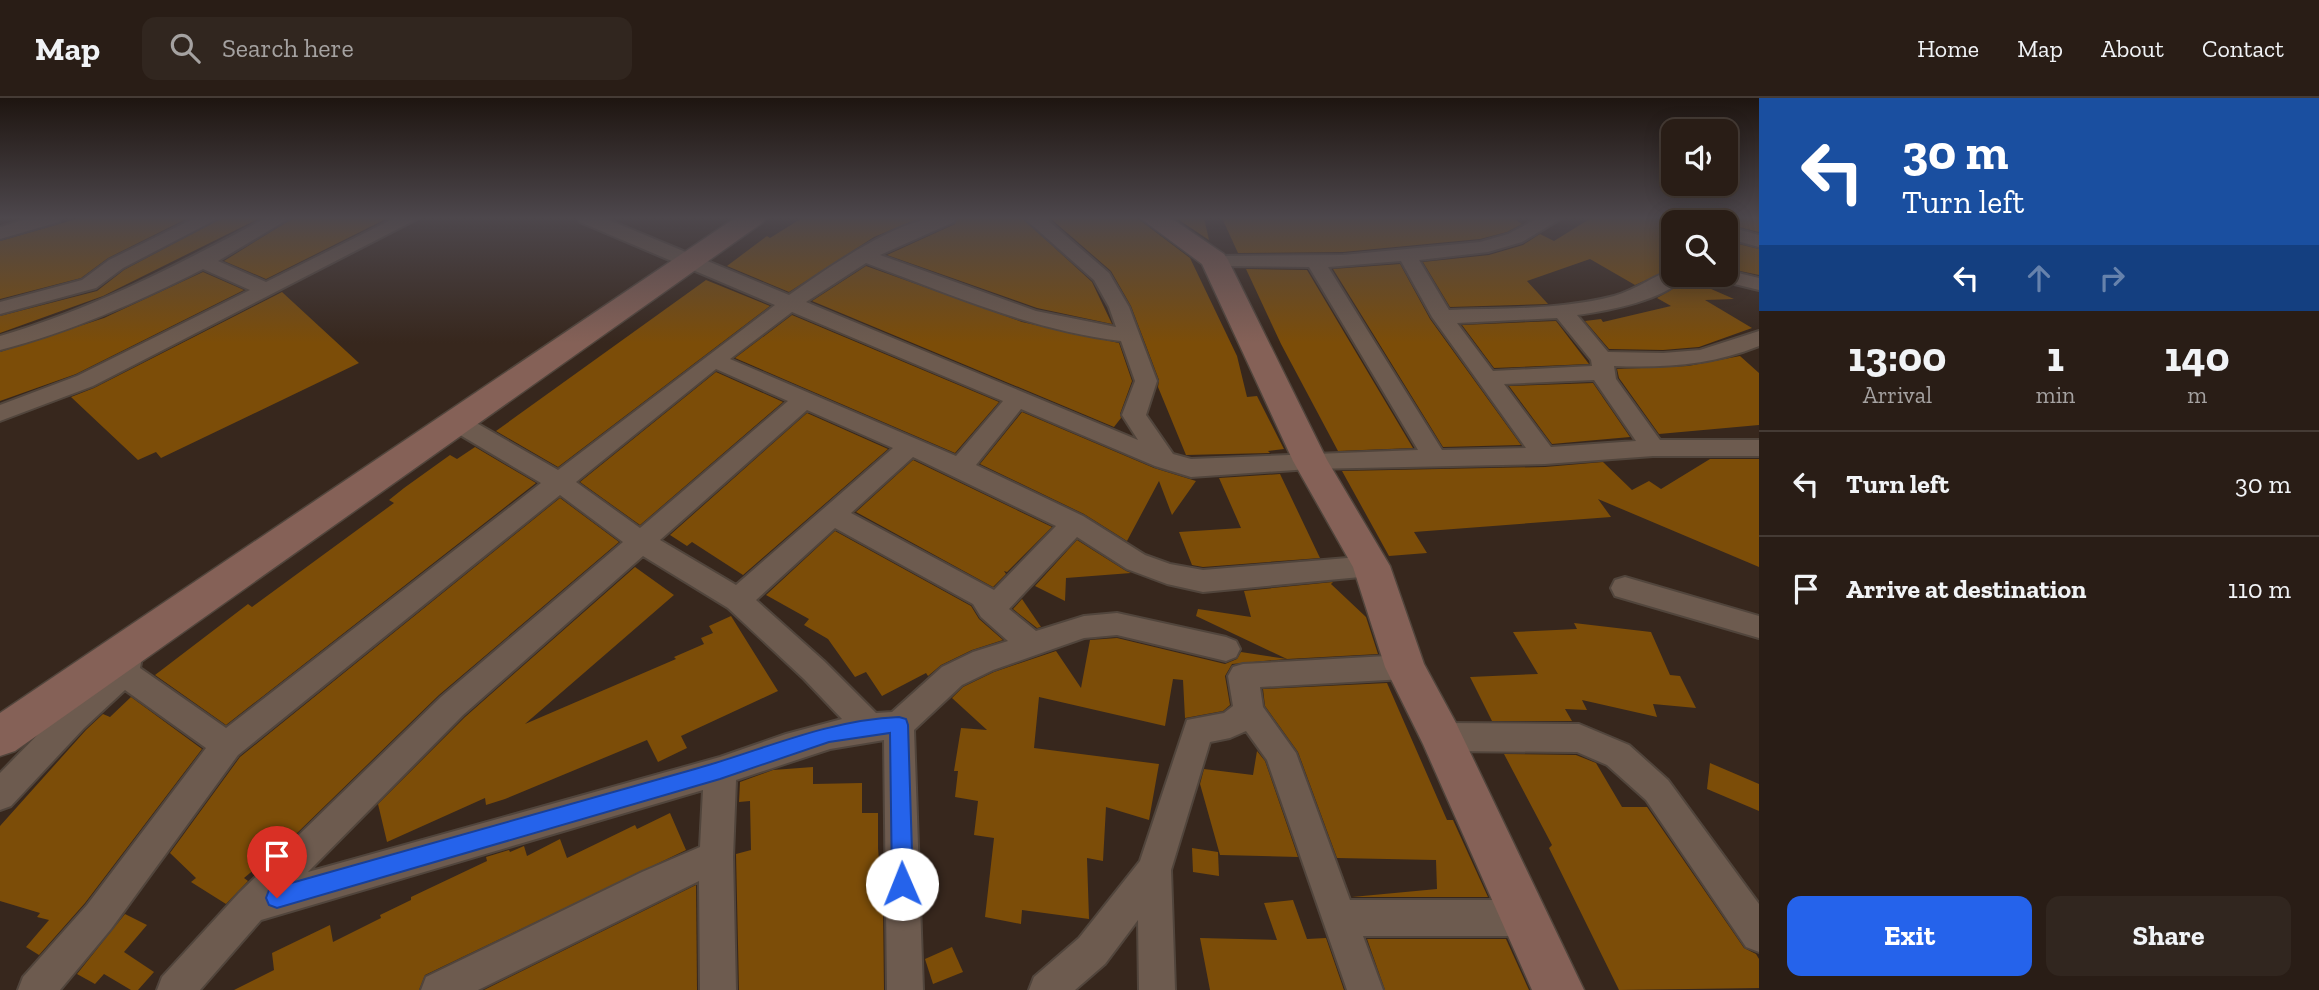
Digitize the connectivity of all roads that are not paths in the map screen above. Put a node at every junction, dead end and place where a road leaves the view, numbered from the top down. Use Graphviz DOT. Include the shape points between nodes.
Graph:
graph roads {
  1 [pos="128,260"];
  2 [pos="327,260"];
  3 [pos="684,260"];
  4 [pos="860,260"];
  5 [pos="876,260"];
  6 [pos="1082,260"];
  7 [pos="1214,260"];
  8 [pos="1347,260"];
  9 [pos="1409,260"];
  10 [pos="202,261"];
  11 [pos="687,261"];
  12 [pos="1315,261"];
  13 [pos="107,270"];
  14 [pos="1738,279"];
  15 [pos="1661,284"];
  16 [pos="1759,284"];
  17 [pos="267,290"];
  18 [pos="135,293"];
  19 [pos="790,303"];
  20 [pos="0,308"];
  21 [pos="1563,311"];
  22 [pos="1442,317"];
  23 [pos="1128,335"];
  24 [pos="1759,338"];
  25 [pos="0,343"];
  26 [pos="714,360"];
  27 [pos="1603,365"];
  28 [pos="1489,378"];
  29 [pos="805,398"];
  30 [pos="1018,398"];
  31 [pos="0,412"];
  32 [pos="458,423"];
  33 [pos="911,445"];
  34 [pos="1653,448"];
  35 [pos="1752,451"];
  36 [pos="1545,456"];
  37 [pos="1434,457"];
  38 [pos="1164,460"];
  39 [pos="1310,461"];
  40 [pos="960,468"];
  41 [pos="559,482"];
  42 [pos="834,516"];
  43 [pos="1074,523"];
  44 [pos="641,542"];
  45 [pos="1371,566"];
  46 [pos="1625,588"];
  47 [pos="738,600"];
  48 [pos="991,609"];
  49 [pos="1759,627"];
  50 [pos="1033,646"];
  51 [pos="1226,649"];
  52 [pos="127,660"];
  53 [pos="1405,667"];
  54 [pos="1249,712"];
  55 [pos="883,725"];
  56 [pos="0,737"];
  57 [pos="1441,737"];
  58 [pos="227,745"];
  59 [pos="720,771"];
  60 [pos="0,795"];
  61 [pos="716,857"];
  62 [pos="1154,870"];
  63 [pos="251,905"];
  64 [pos="1339,918"];
  65 [pos="1524,918"];
  66 [pos="1759,934"];
  67 [pos="36,990"];
  68 [pos="175,990"];
  69 [pos="439,990"];
  70 [pos="718,990"];
  71 [pos="905,990"];
  72 [pos="1047,990"];
  73 [pos="1157,990"];
  74 [pos="1366,990"];
  75 [pos="1558,990"];
  1 -- 13 [label="street"];
  2 -- 17 [label="street"];
  3 -- 11 [label="street"];
  4 -- 19 [label="street"];
  5 -- 23 [label="street" via="1050,321 1094,333"];
  6 -- 23 [label="street" via="1102,277"];
  7 -- 12 [label="street"];
  7 -- 39 [label="main road"];
  8 -- 12 [label="street"];
  9 -- 22 [label="street"];
  10 -- 17 [label="street"];
  10 -- 18 [label="street"];
  11 -- 19 [label="street"];
  11 -- 32 [label="main road"];
  12 -- 37 [label="street"];
  13 -- 18 [label="street"];
  13 -- 20 [label="street" via="89,284"];
  14 -- 16 [label="street"];
  15 -- 21 [label="street" via="1613,303"];
  17 -- 31 [label="street" via="85,381"];
  18 -- 25 [label="street" via="67,323"];
  19 -- 26 [label="street"];
  19 -- 30 [label="street"];
  21 -- 22 [label="street"];
  21 -- 27 [label="street"];
  22 -- 28 [label="street"];
  23 -- 38 [label="street" via="1146,381 1134,415"];
  24 -- 27 [label="street" via="1728,352"];
  26 -- 29 [label="street"];
  26 -- 41 [label="street"];
  27 -- 28 [label="street"];
  27 -- 34 [label="street" via="1605,380"];
  28 -- 36 [label="street"];
  29 -- 33 [label="street"];
  29 -- 44 [label="street"];
  30 -- 38 [label="street"];
  30 -- 40 [label="street"];
  32 -- 41 [label="street"];
  32 -- 52 [label="main road"];
  33 -- 40 [label="street"];
  33 -- 42 [label="street"];
  34 -- 35 [label="street"];
  34 -- 36 [label="street"];
  36 -- 37 [label="street"];
  37 -- 39 [label="street"];
  38 -- 39 [label="street" via="1191,468"];
  39 -- 45 [label="main road"];
  40 -- 43 [label="street"];
  41 -- 44 [label="street"];
  41 -- 58 [label="street"];
  42 -- 47 [label="street"];
  42 -- 48 [label="street" via="962,583 983,596"];
  43 -- 45 [label="street" via="1136,562 1203,581"];
  43 -- 48 [label="street"];
  44 -- 47 [label="street"];
  44 -- 63 [label="street" via="452,706"];
  45 -- 53 [label="main road"];
  46 -- 49 [label="street"];
  47 -- 55 [label="street"];
  48 -- 50 [label="street"];
  50 -- 51 [label="street" via="1084,627 1117,624"];
  50 -- 55 [label="street" via="952,676"];
  52 -- 56 [label="main road"];
  52 -- 58 [label="street" via="177,713"];
  52 -- 60 [label="street"];
  53 -- 54 [label="street" via="1243,676"];
  53 -- 57 [label="main road"];
  54 -- 62 [label="street" via="1230,725 1198,730"];
  54 -- 64 [label="street" via="1280,752"];
  55 -- 59 [label="street" via="829,733"];
  55 -- 71 [label="street"];
  57 -- 65 [label="main road"];
  57 -- 66 [label="street" via="1579,738 1618,755 1657,790"];
  58 -- 67 [label="street" via="99,917"];
  59 -- 61 [label="street"];
  59 -- 63 [label="street"];
  61 -- 69 [label="street"];
  61 -- 70 [label="street"];
  62 -- 72 [label="street" via="1092,951"];
  62 -- 73 [label="street"];
  63 -- 68 [label="street"];
  64 -- 65 [label="street"];
  64 -- 74 [label="street"];
  65 -- 75 [label="main road"];
}
